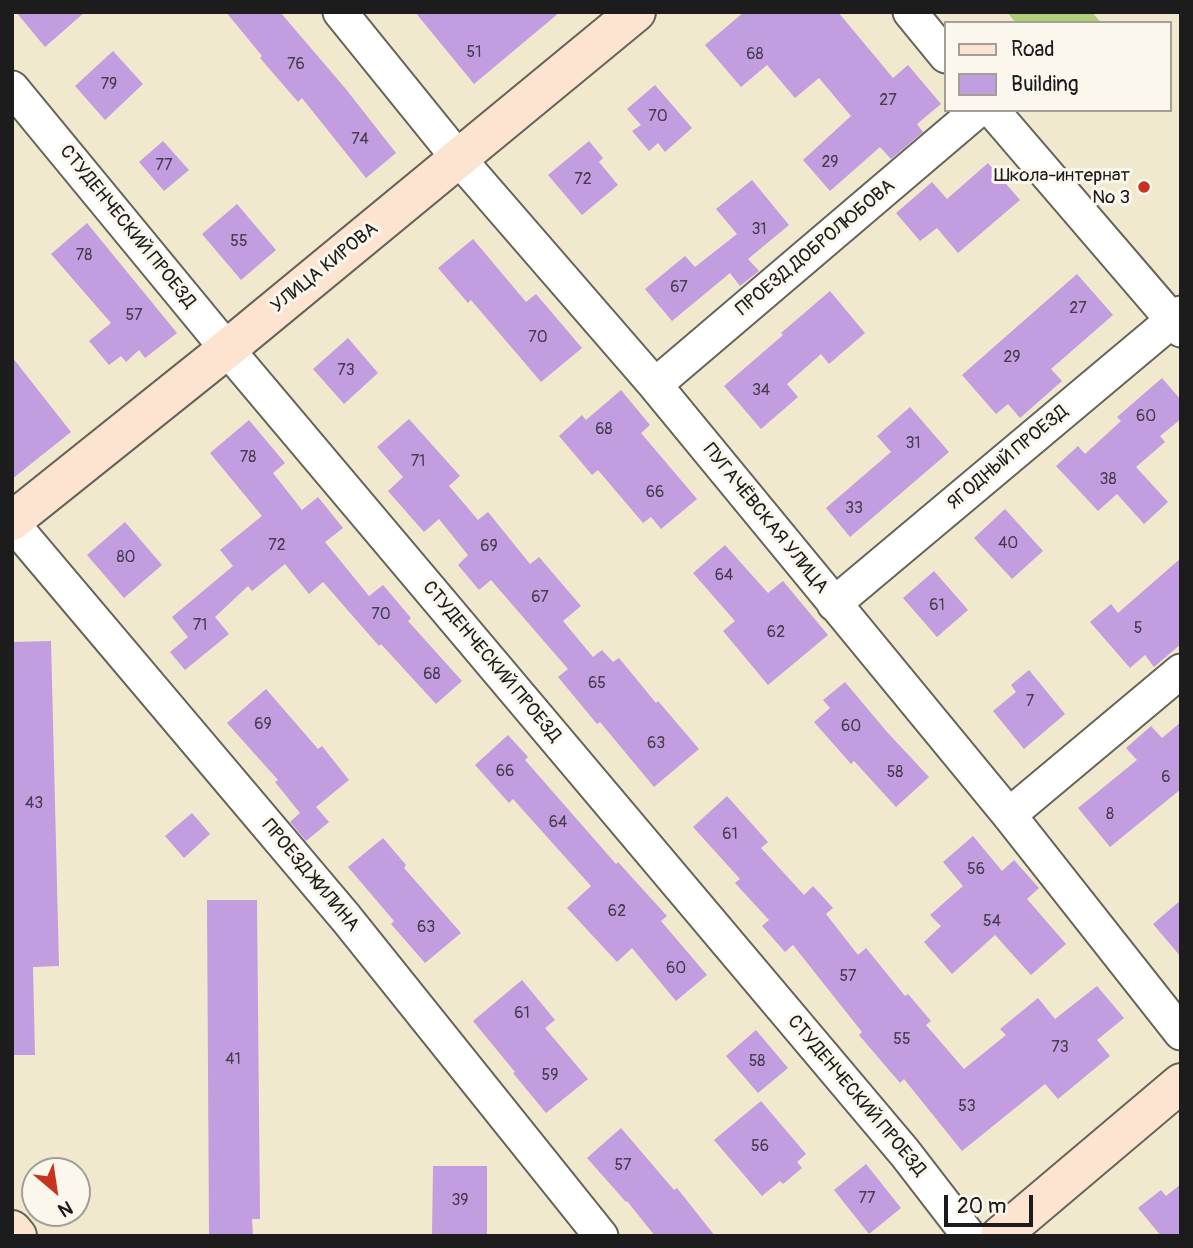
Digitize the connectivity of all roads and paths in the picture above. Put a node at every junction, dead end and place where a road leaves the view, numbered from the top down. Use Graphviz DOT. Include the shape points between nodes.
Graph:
graph roads {
  1 [pos="340,12"];
  2 [pos="636,12"];
  3 [pos="910,12"];
  4 [pos="944,54"];
  5 [pos="12,88"];
  6 [pos="976,112"];
  7 [pos="994,112"];
  8 [pos="459,159"];
  9 [pos="1178,321"];
  10 [pos="227,349"];
  11 [pos="655,385"];
  12 [pos="12,522"];
  13 [pos="835,604"];
  14 [pos="1181,671"];
  15 [pos="1009,815"];
  16 [pos="1181,1033"];
  17 [pos="1181,1083"];
  18 [pos="12,1230"];
  19 [pos="17,1236"];
  20 [pos="601,1236"];
  21 [pos="969,1236"];
  22 [pos="1000,1236"];
  1 -- 8 [label="street, ПУГАЧЁВСКАЯ УЛИЦА"];
  2 -- 8 [label="street, УЛИЦА КИРОВА"];
  3 -- 4 [label="street"];
  5 -- 10 [label="street, СТУДЕНЧЕСКИЙ ПРОЕЗД"];
  6 -- 11 [label="street, ПРОЕЗД ДОБРОЛЮБОВА"];
  7 -- 9 [label="street"];
  8 -- 10 [label="street, УЛИЦА КИРОВА"];
  8 -- 11 [label="street, ПУГАЧЁВСКАЯ УЛИЦА"];
  9 -- 13 [label="street, ЯГОДНЫЙ ПРОЕЗД"];
  10 -- 12 [label="street, УЛИЦА КИРОВА"];
  10 -- 21 [label="street, СТУДЕНЧЕСКИЙ ПРОЕЗД" via="896,1142"];
  11 -- 13 [label="street, ПУГАЧЁВСКАЯ УЛИЦА"];
  12 -- 20 [label="street, ПРОЕЗД ЖИЛИНА" via="346,918"];
  13 -- 15 [label="street, ПУГАЧЁВСКАЯ УЛИЦА"];
  14 -- 15 [label="street"];
  15 -- 16 [label="street, ПУГАЧЁВСКАЯ УЛИЦА"];
  17 -- 22 [label="street"];
  18 -- 19 [label="street"];
}
